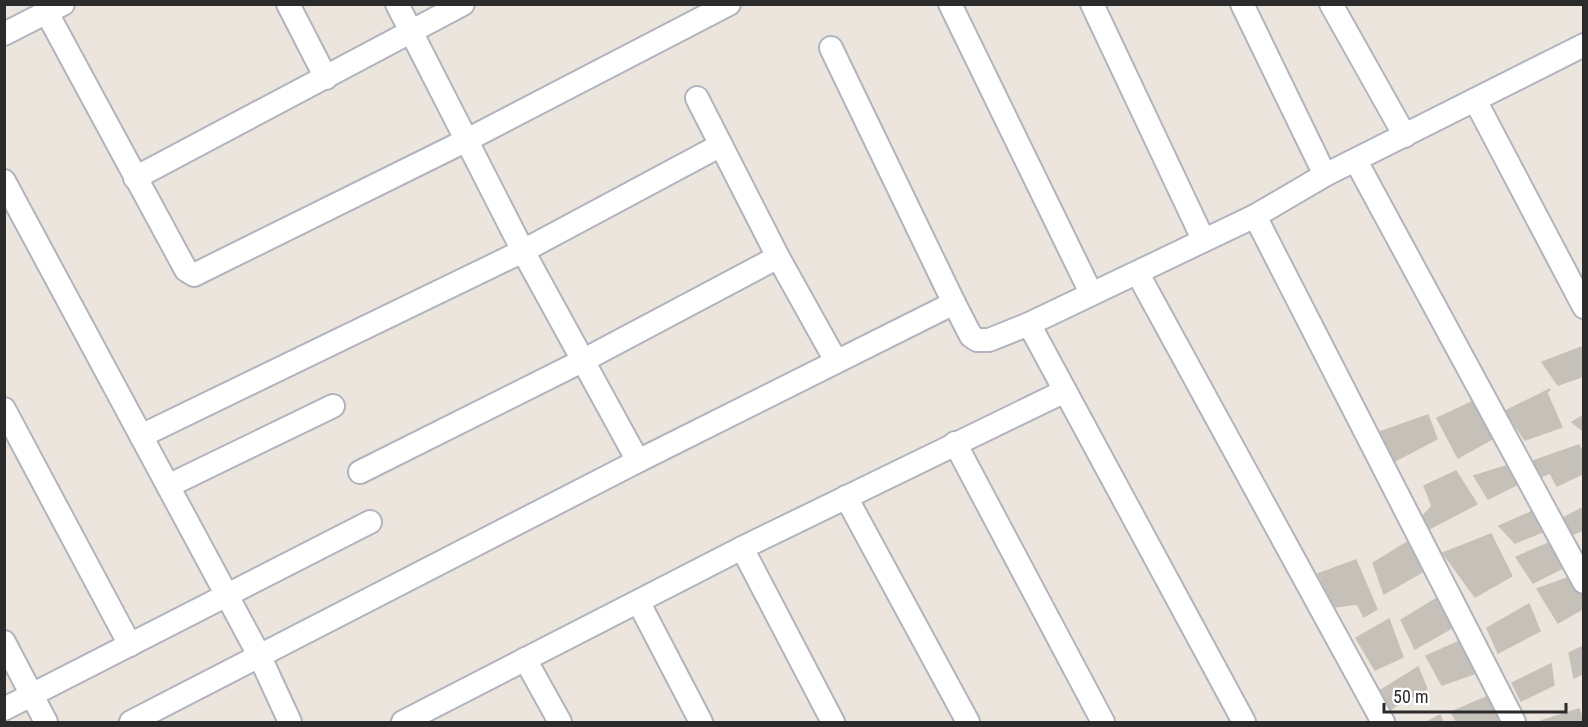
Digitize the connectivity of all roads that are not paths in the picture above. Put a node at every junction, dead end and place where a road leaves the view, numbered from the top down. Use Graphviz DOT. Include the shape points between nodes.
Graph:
graph roads {
  1 [pos="288,4"];
  2 [pos="397,4"];
  3 [pos="463,4"];
  4 [pos="729,4"];
  5 [pos="950,4"];
  6 [pos="1092,4"];
  7 [pos="1242,4"];
  8 [pos="1338,7"];
  9 [pos="55,9"];
  10 [pos="411,33"];
  11 [pos="4,34"];
  12 [pos="1584,45"];
  13 [pos="831,48"];
  14 [pos="326,78"];
  15 [pos="697,98"];
  16 [pos="1475,100"];
  17 [pos="1405,136"];
  18 [pos="467,140"];
  19 [pos="721,145"];
  20 [pos="1356,161"];
  21 [pos="1325,176"];
  22 [pos="135,178"];
  23 [pos="4,181"];
  24 [pos="1255,216"];
  25 [pos="1203,239"];
  26 [pos="523,251"];
  27 [pos="778,257"];
  28 [pos="1138,274"];
  29 [pos="1091,293"];
  30 [pos="954,303"];
  31 [pos="1584,307"];
  32 [pos="1029,324"];
  33 [pos="584,360"];
  34 [pos="836,361"];
  35 [pos="1065,391"];
  36 [pos="333,406"];
  37 [pos="4,409"];
  38 [pos="141,436"];
  39 [pos="956,443"];
  40 [pos="638,461"];
  41 [pos="360,472"];
  42 [pos="168,486"];
  43 [pos="846,496"];
  44 [pos="370,522"];
  45 [pos="742,548"];
  46 [pos="1584,582"];
  47 [pos="226,594"];
  48 [pos="639,603"];
  49 [pos="4,642"];
  50 [pos="130,645"];
  51 [pos="260,657"];
  52 [pos="525,659"];
  53 [pos="32,696"];
  54 [pos="4,709"];
  55 [pos="415,720"];
  56 [pos="46,723"];
  57 [pos="131,723"];
  58 [pos="290,723"];
  59 [pos="560,723"];
  60 [pos="701,723"];
  61 [pos="833,723"];
  62 [pos="968,723"];
  63 [pos="1103,723"];
  64 [pos="1244,723"];
  65 [pos="1383,723"];
  66 [pos="1514,723"];
  1 -- 14 [label="street"];
  2 -- 10 [label="street"];
  3 -- 10 [label="street"];
  4 -- 18 [label="street"];
  5 -- 29 [label="street"];
  6 -- 25 [label="street"];
  7 -- 21 [label="street"];
  8 -- 17 [label="street"];
  9 -- 11 [label="street"];
  9 -- 22 [label="street"];
  10 -- 14 [label="street"];
  10 -- 18 [label="street"];
  12 -- 16 [label="street"];
  13 -- 30 [label="street"];
  14 -- 22 [label="street"];
  15 -- 19 [label="street"];
  16 -- 17 [label="street"];
  16 -- 31 [label="street"];
  17 -- 20 [label="street"];
  18 -- 22 [label="street" via="199,275 186,270"];
  18 -- 26 [label="street"];
  19 -- 26 [label="street"];
  19 -- 27 [label="street"];
  20 -- 21 [label="street"];
  20 -- 46 [label="street"];
  21 -- 24 [label="street"];
  23 -- 38 [label="street"];
  24 -- 25 [label="street"];
  24 -- 66 [label="street"];
  25 -- 28 [label="street"];
  26 -- 33 [label="street"];
  26 -- 38 [label="street"];
  27 -- 33 [label="street"];
  27 -- 34 [label="street"];
  28 -- 29 [label="street"];
  28 -- 65 [label="street"];
  29 -- 32 [label="street"];
  30 -- 32 [label="street" via="971,336 983,342"];
  30 -- 34 [label="street"];
  32 -- 35 [label="street"];
  33 -- 40 [label="street"];
  33 -- 41 [label="street"];
  34 -- 40 [label="street"];
  35 -- 39 [label="street"];
  35 -- 64 [label="street"];
  36 -- 42 [label="street"];
  37 -- 50 [label="street"];
  38 -- 42 [label="street"];
  39 -- 43 [label="street"];
  39 -- 63 [label="street"];
  40 -- 51 [label="street"];
  42 -- 47 [label="street"];
  43 -- 45 [label="street"];
  43 -- 62 [label="street"];
  44 -- 47 [label="street"];
  45 -- 48 [label="street"];
  45 -- 61 [label="street"];
  47 -- 50 [label="street"];
  47 -- 51 [label="street"];
  48 -- 52 [label="street"];
  48 -- 60 [label="street"];
  49 -- 53 [label="street"];
  50 -- 53 [label="street"];
  51 -- 57 [label="street"];
  51 -- 58 [label="street"];
  52 -- 55 [label="street"];
  52 -- 59 [label="street"];
  53 -- 54 [label="street"];
  53 -- 56 [label="street"];
}
